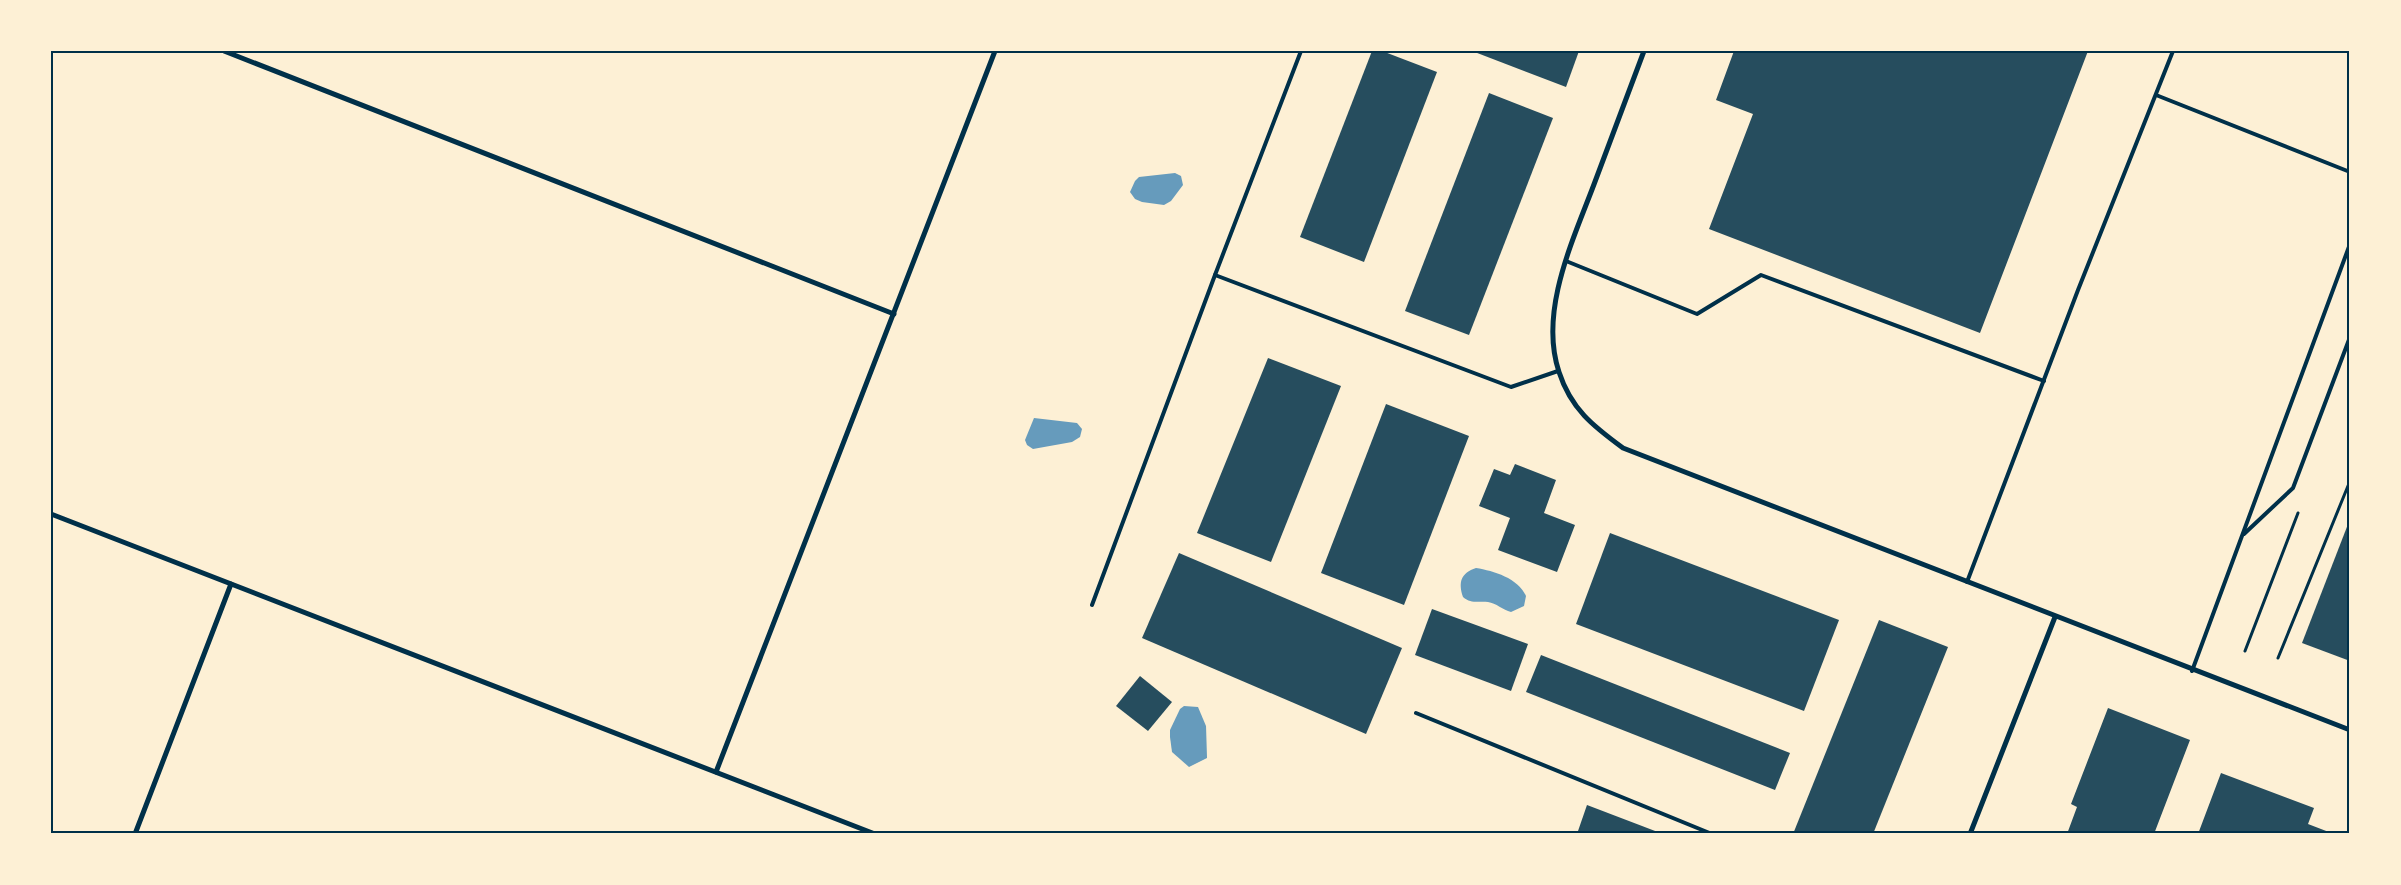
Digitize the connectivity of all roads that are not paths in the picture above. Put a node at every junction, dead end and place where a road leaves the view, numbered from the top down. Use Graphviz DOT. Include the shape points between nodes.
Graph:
graph roads {
  1 [pos="224,51"];
  2 [pos="995,51"];
  3 [pos="1301,51"];
  4 [pos="1644,51"];
  5 [pos="2173,51"];
  6 [pos="2156,95"];
  7 [pos="2350,172"];
  8 [pos="2350,244"];
  9 [pos="1566,261"];
  10 [pos="1215,275"];
  11 [pos="894,314"];
  12 [pos="2350,337"];
  13 [pos="1558,371"];
  14 [pos="2044,381"];
  15 [pos="51,514"];
  16 [pos="2242,536"];
  17 [pos="1968,582"];
  18 [pos="231,584"];
  19 [pos="1092,605"];
  20 [pos="2055,617"];
  21 [pos="2192,670"];
  22 [pos="1416,713"];
  23 [pos="2350,730"];
  24 [pos="716,772"];
  25 [pos="135,834"];
  26 [pos="875,834"];
  27 [pos="1712,834"];
  28 [pos="1970,834"];
  1 -- 11 [label="street"];
  2 -- 11 [label="street"];
  3 -- 10 [label="lane"];
  4 -- 9 [label="street"];
  5 -- 6 [label="lane"];
  6 -- 7 [label="lane"];
  6 -- 14 [label="lane"];
  8 -- 16 [label="lane"];
  9 -- 13 [label="street" via="1555,303 1554,340"];
  9 -- 14 [label="lane" via="1697,314 1761,275"];
  10 -- 13 [label="lane" via="1511,387"];
  10 -- 19 [label="lane"];
  11 -- 24 [label="street"];
  12 -- 16 [label="lane" via="2292,488"];
  13 -- 17 [label="street" via="1571,399 1590,424 1623,448"];
  14 -- 17 [label="lane"];
  15 -- 18 [label="street"];
  16 -- 21 [label="lane"];
  17 -- 20 [label="street"];
  18 -- 24 [label="street"];
  18 -- 25 [label="street"];
  20 -- 21 [label="street"];
  20 -- 28 [label="street"];
  21 -- 23 [label="street"];
  22 -- 27 [label="lane"];
  24 -- 26 [label="street"];
}
